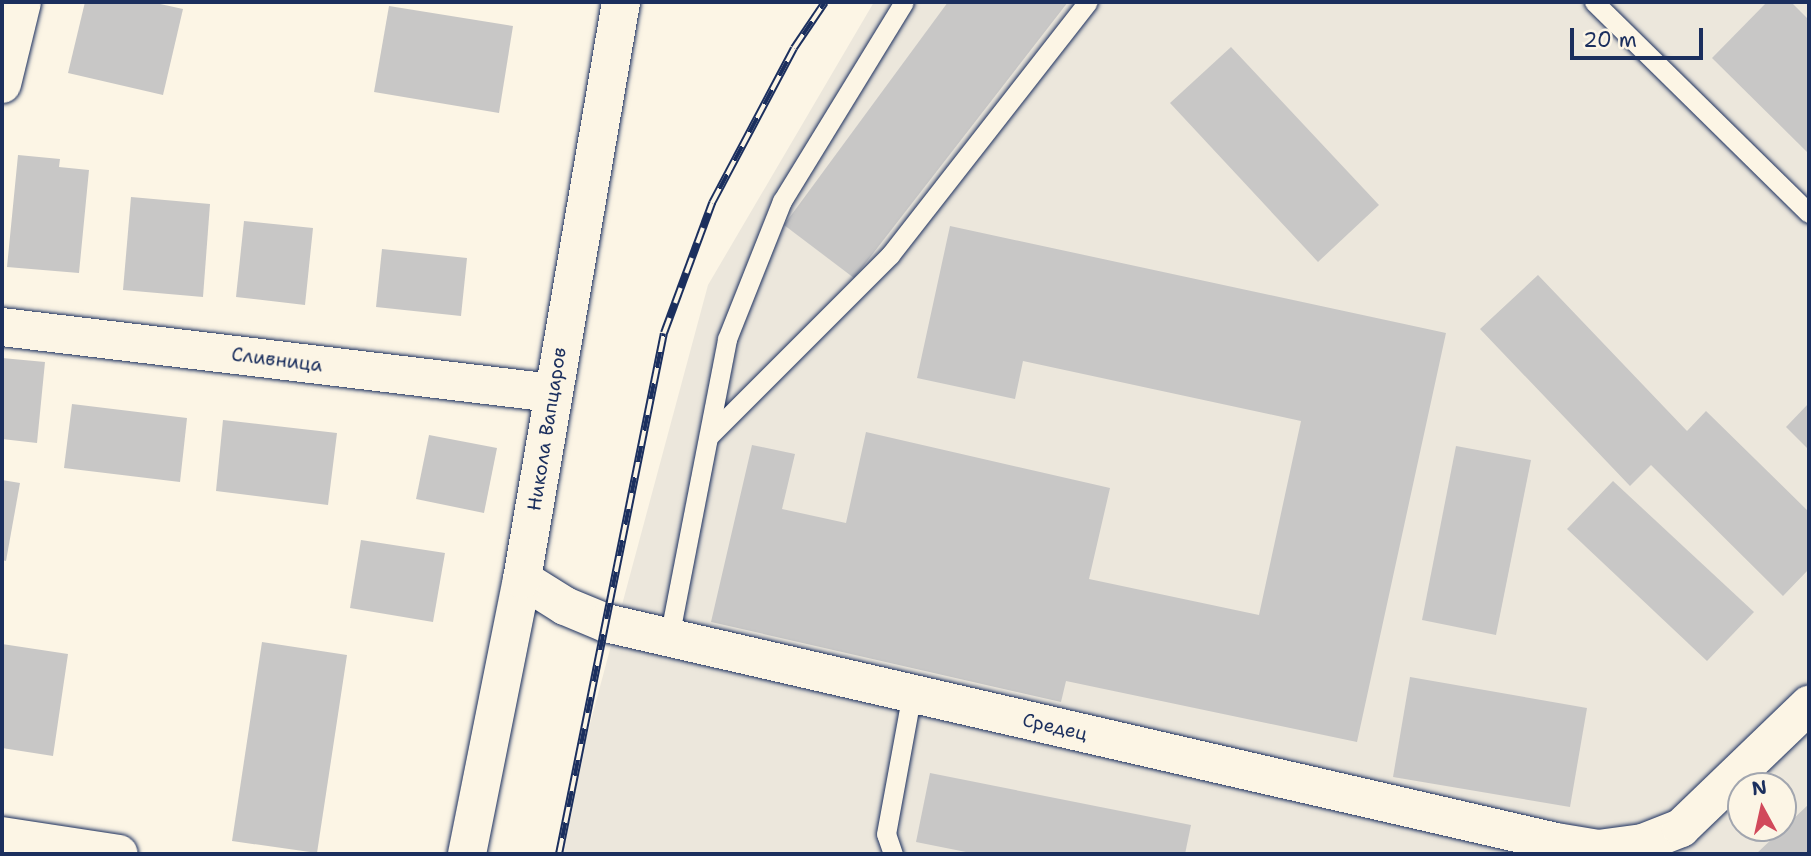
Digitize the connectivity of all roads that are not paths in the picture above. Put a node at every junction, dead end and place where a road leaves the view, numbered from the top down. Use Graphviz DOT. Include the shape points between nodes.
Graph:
graph roads {
  1 [pos="22,2"];
  2 [pos="621,2"];
  3 [pos="904,2"];
  4 [pos="1088,2"];
  5 [pos="1594,2"];
  6 [pos="2,84"];
  7 [pos="1809,213"];
  8 [pos="2,327"];
  9 [pos="552,393"];
  10 [pos="710,435"];
  11 [pos="522,579"];
  12 [pos="669,638"];
  13 [pos="912,694"];
  14 [pos="1809,705"];
  15 [pos="2,836"];
  16 [pos="1678,841"];
  17 [pos="1554,848"];
  18 [pos="119,854"];
  19 [pos="467,854"];
  20 [pos="893,854"];
  1 -- 6 [label="street"];
  2 -- 9 [label="street, Никола Вапцаров"];
  3 -- 10 [label="lane" via="782,201 727,339"];
  4 -- 10 [label="lane" via="890,255"];
  5 -- 7 [label="lane"];
  8 -- 9 [label="street, Сливница"];
  9 -- 11 [label="street, Никола Вапцаров"];
  10 -- 12 [label="lane"];
  11 -- 12 [label="street, Средец" via="565,606 606,623"];
  11 -- 19 [label="street, Никола Вапцаров"];
  12 -- 13 [label="street, Средец"];
  13 -- 17 [label="street, Средец"];
  13 -- 20 [label="lane" via="887,834"];
  14 -- 16 [label="street"];
  15 -- 18 [label="street"];
  16 -- 17 [label="street, Средец"];
}
